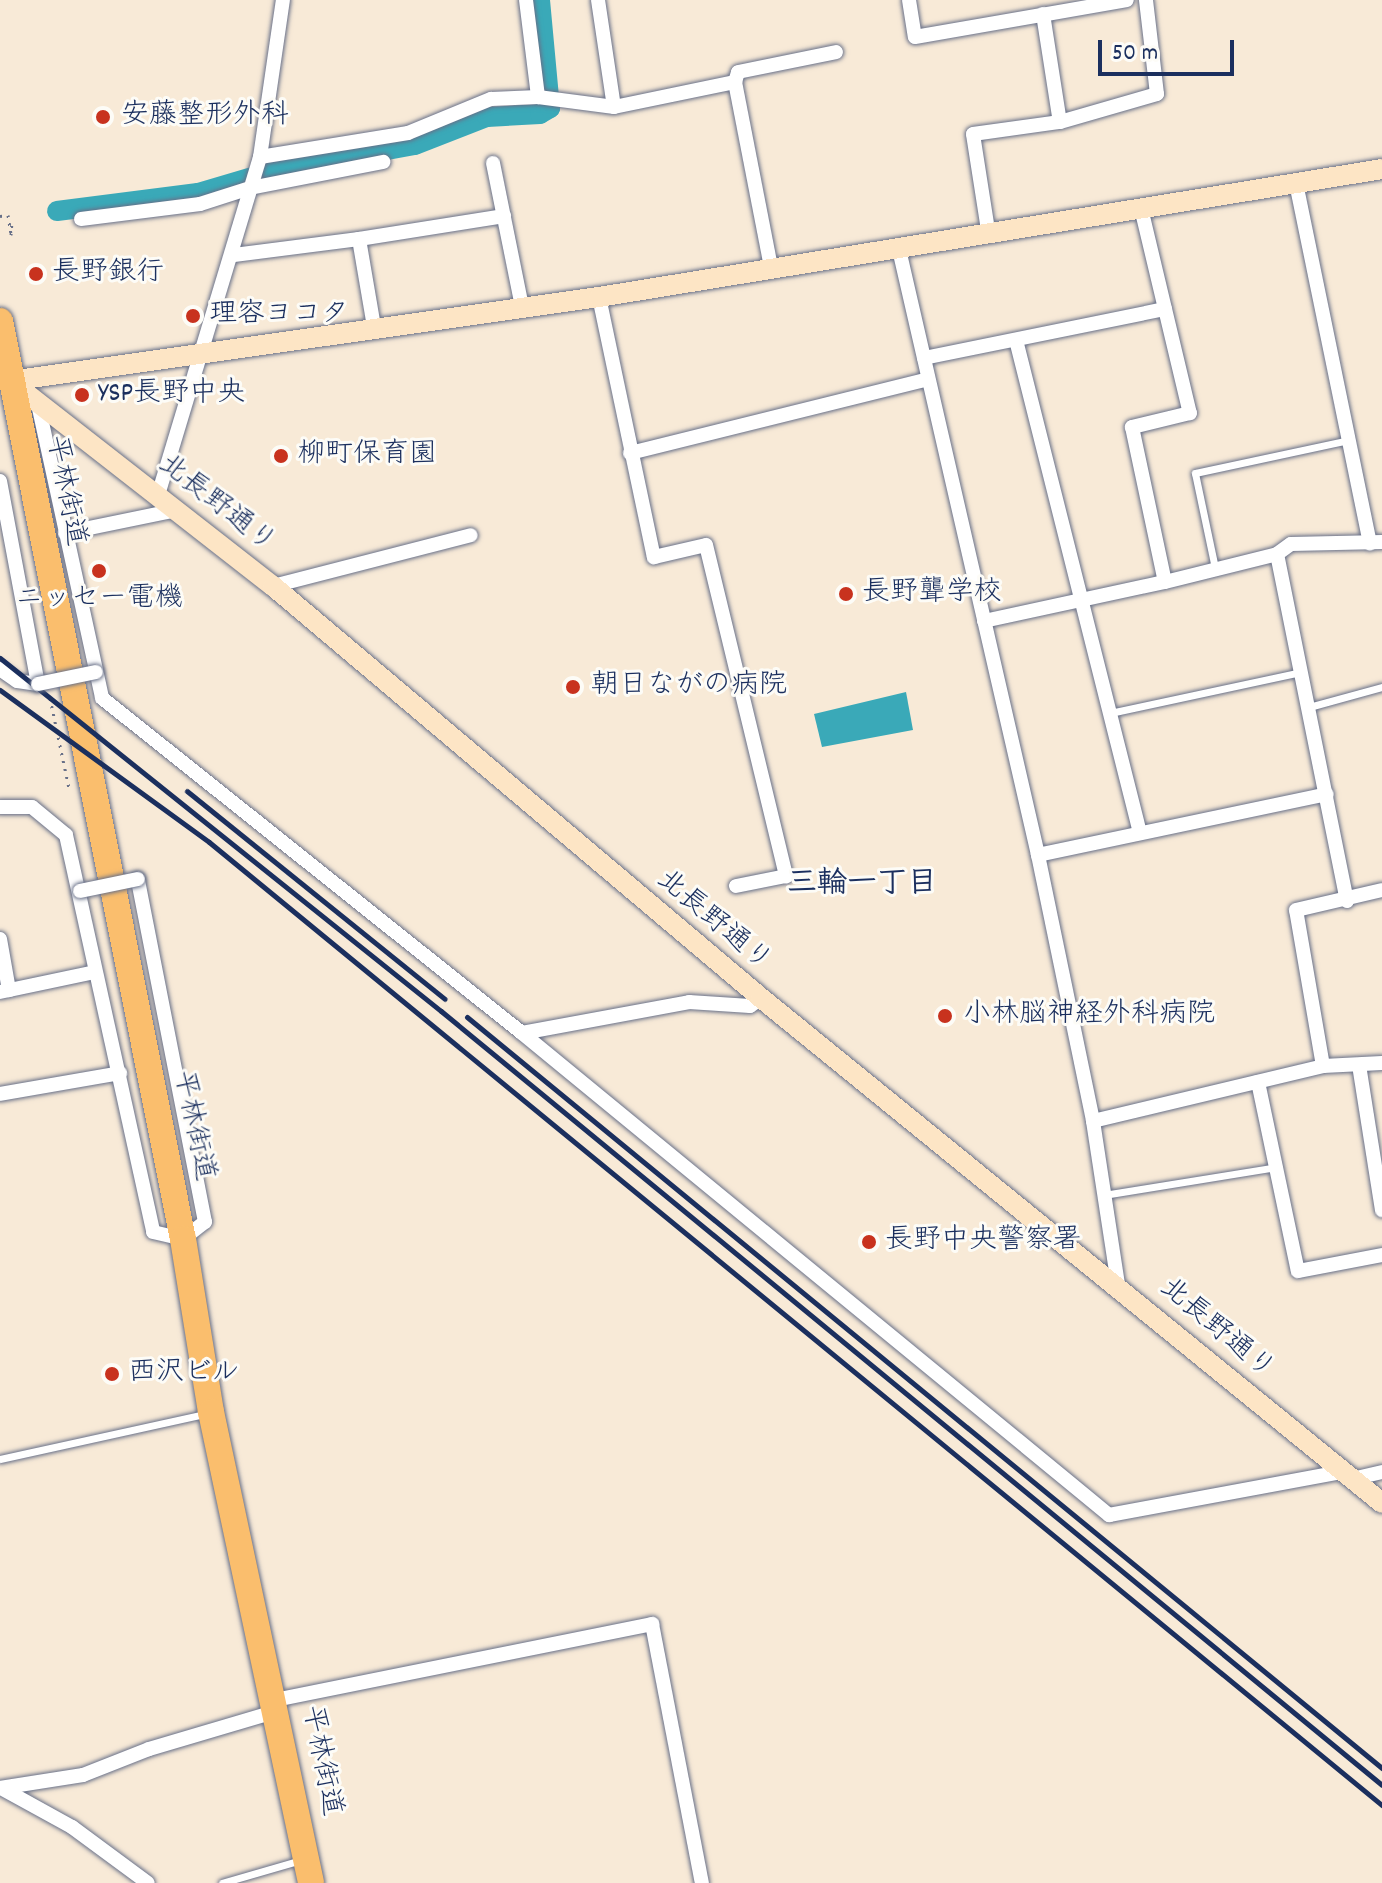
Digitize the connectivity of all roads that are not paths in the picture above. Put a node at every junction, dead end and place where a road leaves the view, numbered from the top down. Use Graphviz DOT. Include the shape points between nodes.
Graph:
graph roads {
  1 [pos="283,0"];
  2 [pos="526,0"];
  3 [pos="598,0"];
  4 [pos="909,0"];
  5 [pos="1127,0"];
  6 [pos="1146,0"];
  7 [pos="1043,14"];
  8 [pos="836,52"];
  9 [pos="735,82"];
  10 [pos="546,98"];
  11 [pos="614,107"];
  12 [pos="1060,122"];
  13 [pos="258,161"];
  14 [pos="383,162"];
  15 [pos="493,163"];
  16 [pos="1382,169"];
  17 [pos="1296,183"];
  18 [pos="251,185"];
  19 [pos="1141,208"];
  20 [pos="504,216"];
  21 [pos="81,219"];
  22 [pos="988,230"];
  23 [pos="359,239"];
  24 [pos="898,245"];
  25 [pos="234,255"];
  26 [pos="771,267"];
  27 [pos="599,297"];
  28 [pos="522,307"];
  29 [pos="1165,309"];
  30 [pos="0,321"];
  31 [pos="374,327"];
  32 [pos="1016,340"];
  33 [pos="203,352"];
  34 [pos="924,358"];
  35 [pos="5,377"];
  36 [pos="928,379"];
  37 [pos="38,404"];
  38 [pos="1349,440"];
  39 [pos="630,453"];
  40 [pos="0,481"];
  41 [pos="158,495"];
  42 [pos="177,510"];
  43 [pos="65,533"];
  44 [pos="471,535"];
  45 [pos="1376,543"];
  46 [pos="1277,554"];
  47 [pos="1215,568"];
  48 [pos="1165,582"];
  49 [pos="273,586"];
  50 [pos="1080,600"];
  51 [pos="984,621"];
  52 [pos="0,669"];
  53 [pos="96,672"];
  54 [pos="1302,672"];
  55 [pos="38,684"];
  56 [pos="1382,687"];
  57 [pos="1309,707"];
  58 [pos="1110,713"];
  59 [pos="1327,794"];
  60 [pos="0,807"];
  61 [pos="1140,833"];
  62 [pos="1038,855"];
  63 [pos="736,886"];
  64 [pos="1382,890"];
  65 [pos="80,891"];
  66 [pos="1347,901"];
  67 [pos="0,939"];
  68 [pos="95,972"];
  69 [pos="4,991"];
  70 [pos="761,998"];
  71 [pos="522,1033"];
  72 [pos="1382,1063"];
  73 [pos="1359,1065"];
  74 [pos="1323,1066"];
  75 [pos="120,1073"];
  76 [pos="1258,1082"];
  77 [pos="0,1094"];
  78 [pos="1093,1121"];
  79 [pos="1276,1167"];
  80 [pos="1103,1195"];
  81 [pos="1382,1210"];
  82 [pos="183,1239"];
  83 [pos="1382,1255"];
  84 [pos="1118,1285"];
  85 [pos="211,1412"];
  86 [pos="0,1459"];
  87 [pos="1382,1472"];
  88 [pos="1347,1475"];
  89 [pos="1382,1503"];
  90 [pos="276,1706"];
  91 [pos="1,1788"];
  92 [pos="309,1871"];
  93 [pos="148,1883"];
  94 [pos="222,1883"];
  95 [pos="702,1883"];
  1 -- 13 [label="street"];
  2 -- 10 [label="street"];
  3 -- 11 [label="street"];
  4 -- 7 [label="street" via="915,37"];
  5 -- 7 [label="street"];
  6 -- 12 [label="street" via="1157,94"];
  7 -- 12 [label="street"];
  8 -- 9 [label="street" via="738,72"];
  9 -- 11 [label="street"];
  9 -- 26 [label="street"];
  10 -- 11 [label="street"];
  10 -- 13 [label="street" via="491,99 408,133"];
  12 -- 22 [label="street" via="973,134"];
  13 -- 18 [label="street"];
  14 -- 18 [label="street"];
  15 -- 20 [label="street"];
  16 -- 17 [label="street"];
  17 -- 19 [label="street"];
  17 -- 38 [label="street"];
  18 -- 21 [label="street" via="200,204"];
  18 -- 25 [label="street"];
  19 -- 22 [label="street"];
  19 -- 29 [label="street"];
  20 -- 23 [label="street"];
  20 -- 28 [label="street"];
  22 -- 24 [label="street"];
  23 -- 25 [label="street"];
  23 -- 31 [label="street"];
  24 -- 26 [label="street"];
  24 -- 34 [label="street"];
  25 -- 33 [label="street"];
  26 -- 27 [label="street"];
  27 -- 28 [label="street"];
  27 -- 39 [label="street"];
  28 -- 31 [label="street"];
  29 -- 32 [label="street"];
  29 -- 48 [label="street" via="1190,413 1132,427"];
  30 -- 35 [label="highway, 平林街道"];
  31 -- 33 [label="street"];
  32 -- 34 [label="street"];
  32 -- 50 [label="street"];
  33 -- 35 [label="street"];
  33 -- 41 [label="street"];
  34 -- 36 [label="street"];
  35 -- 37 [label="street, 北長野通り"];
  35 -- 82 [label="highway, 平林街道"];
  36 -- 39 [label="street"];
  36 -- 51 [label="street"];
  37 -- 41 [label="street, 北長野通り"];
  37 -- 43 [label="street"];
  38 -- 45 [label="street"];
  38 -- 47 [label="lane" via="1195,473"];
  39 -- 63 [label="street" via="654,557 706,545 786,876"];
  40 -- 55 [label="street"];
  41 -- 42 [label="street, 北長野通り"];
  42 -- 43 [label="street"];
  42 -- 49 [label="street, 北長野通り"];
  43 -- 53 [label="street"];
  44 -- 49 [label="street"];
  45 -- 46 [label="street" via="1291,544"];
  46 -- 47 [label="street"];
  46 -- 54 [label="street"];
  47 -- 48 [label="street"];
  48 -- 50 [label="street"];
  49 -- 70 [label="street, 北長野通り"];
  50 -- 51 [label="street"];
  50 -- 58 [label="street"];
  51 -- 62 [label="street"];
  52 -- 55 [label="street" via="17,681"];
  53 -- 55 [label="street, bridge"];
  53 -- 71 [label="street" via="102,698"];
  54 -- 57 [label="street"];
  54 -- 58 [label="lane"];
  56 -- 57 [label="lane"];
  57 -- 59 [label="street"];
  58 -- 61 [label="street"];
  59 -- 61 [label="street"];
  59 -- 66 [label="street"];
  60 -- 65 [label="street" via="32,807 59,827 73,851"];
  61 -- 62 [label="street"];
  62 -- 78 [label="street"];
  64 -- 66 [label="street"];
  65 -- 68 [label="street"];
  65 -- 82 [label="street, bridge" via="138,879 205,1222"];
  66 -- 74 [label="street" via="1296,910"];
  67 -- 69 [label="street"];
  68 -- 69 [label="street"];
  68 -- 75 [label="street"];
  70 -- 71 [label="street" via="750,1006 689,1002"];
  70 -- 84 [label="street, 北長野通り"];
  71 -- 88 [label="street" via="1109,1515"];
  72 -- 73 [label="street"];
  73 -- 74 [label="street"];
  73 -- 81 [label="street"];
  74 -- 76 [label="street"];
  75 -- 77 [label="street"];
  75 -- 82 [label="street" via="153,1232"];
  76 -- 78 [label="street"];
  76 -- 79 [label="street"];
  78 -- 80 [label="street"];
  79 -- 80 [label="lane"];
  79 -- 83 [label="street" via="1298,1271"];
  80 -- 84 [label="street"];
  82 -- 85 [label="highway, 平林街道"];
  84 -- 88 [label="street, 北長野通り"];
  85 -- 86 [label="lane"];
  85 -- 90 [label="highway, 平林街道"];
  87 -- 88 [label="street"];
  88 -- 89 [label="street, 北長野通り"];
  90 -- 91 [label="street" via="83,1775"];
  90 -- 92 [label="highway, 平林街道"];
  90 -- 95 [label="street" via="652,1624"];
  91 -- 93 [label="street" via="72,1827"];
  92 -- 94 [label="lane"];
}
